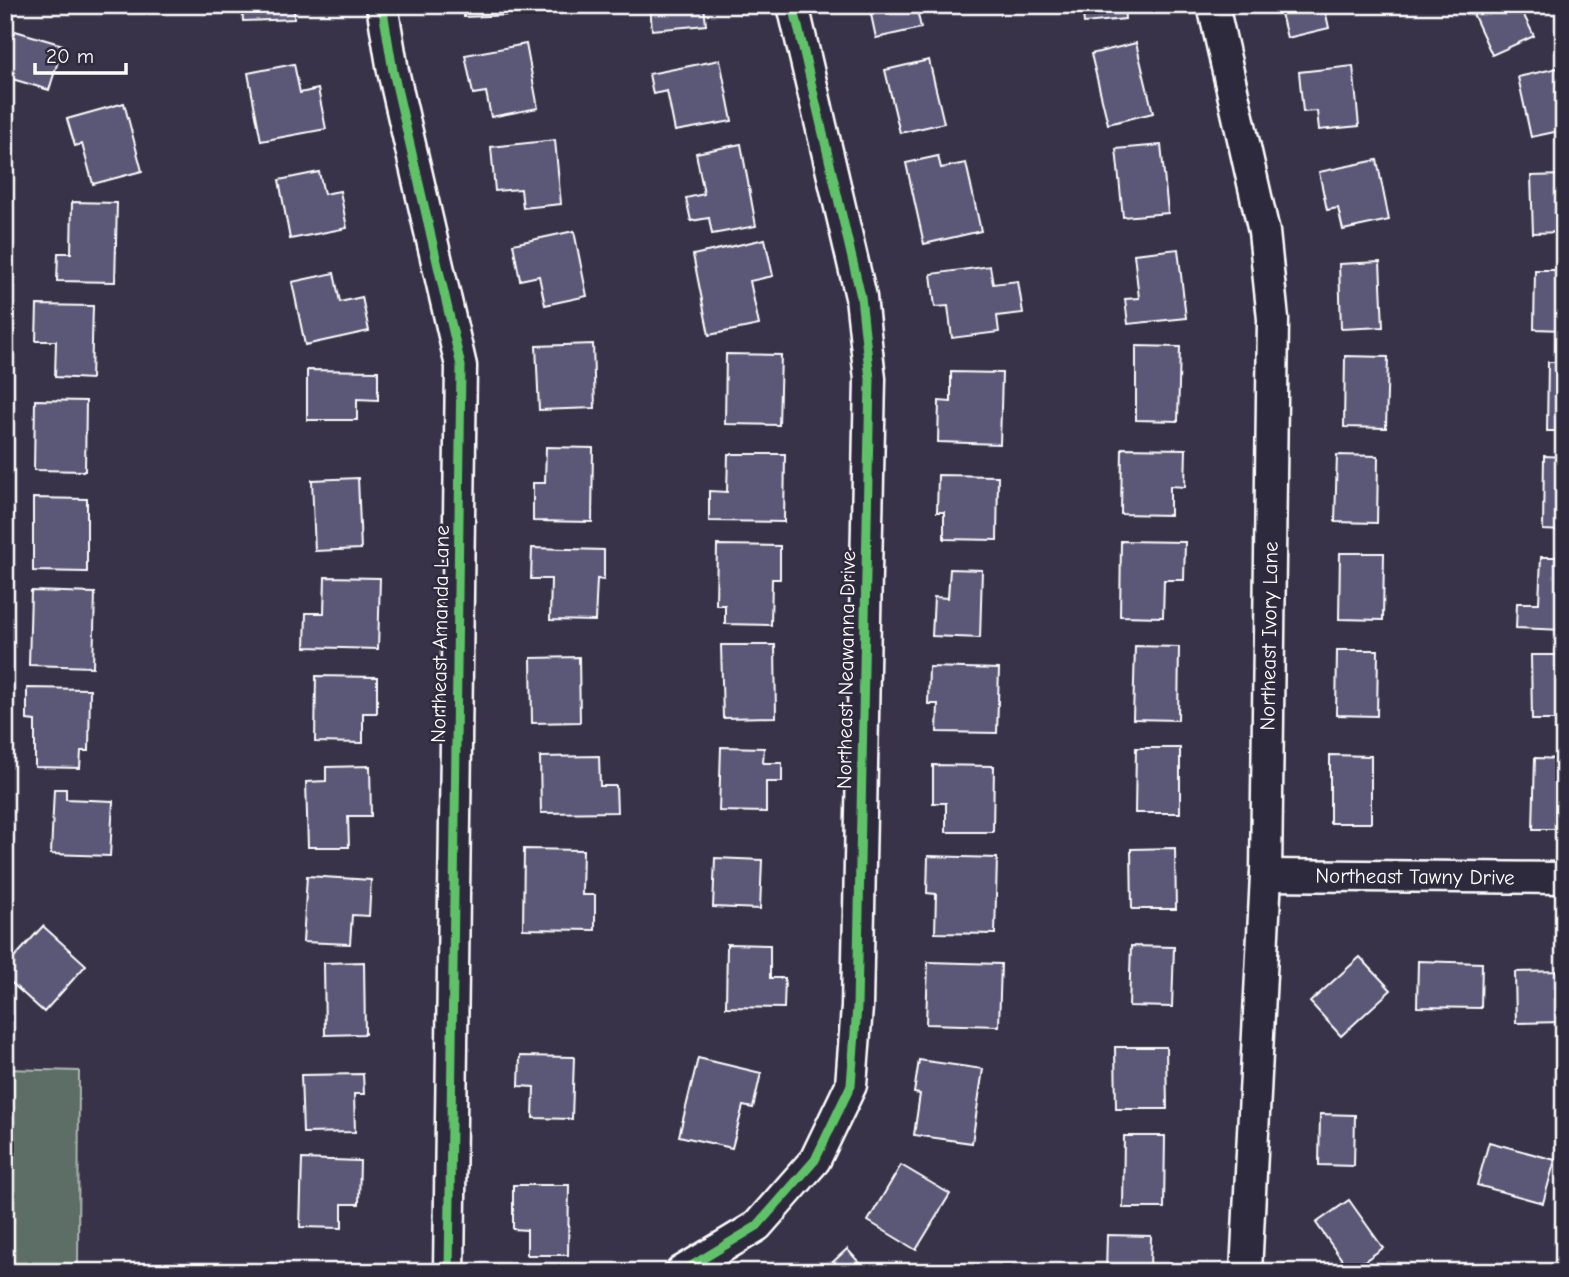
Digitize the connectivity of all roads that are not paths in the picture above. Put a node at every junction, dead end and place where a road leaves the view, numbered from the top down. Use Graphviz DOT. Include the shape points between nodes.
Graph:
graph roads {
  1 [pos="382,5"];
  2 [pos="793,5"];
  3 [pos="1213,5"];
  4 [pos="1266,875"];
  5 [pos="1564,878"];
  6 [pos="449,1272"];
  7 [pos="681,1272"];
  8 [pos="1246,1272"];
  1 -- 6 [label="street, Northeast Amanda Lane" via="461,366"];
  2 -- 7 [label="street, Northeast Neawanna Drive" via="861,297 870,379 857,1007 850,1084 815,1160 757,1226"];
  3 -- 4 [label="street, Northeast Ivory Lane" via="1264,232 1273,319"];
  4 -- 5 [label="street, Northeast Tawny Drive"];
  4 -- 8 [label="street, Northeast Ivory Lane"];
}
